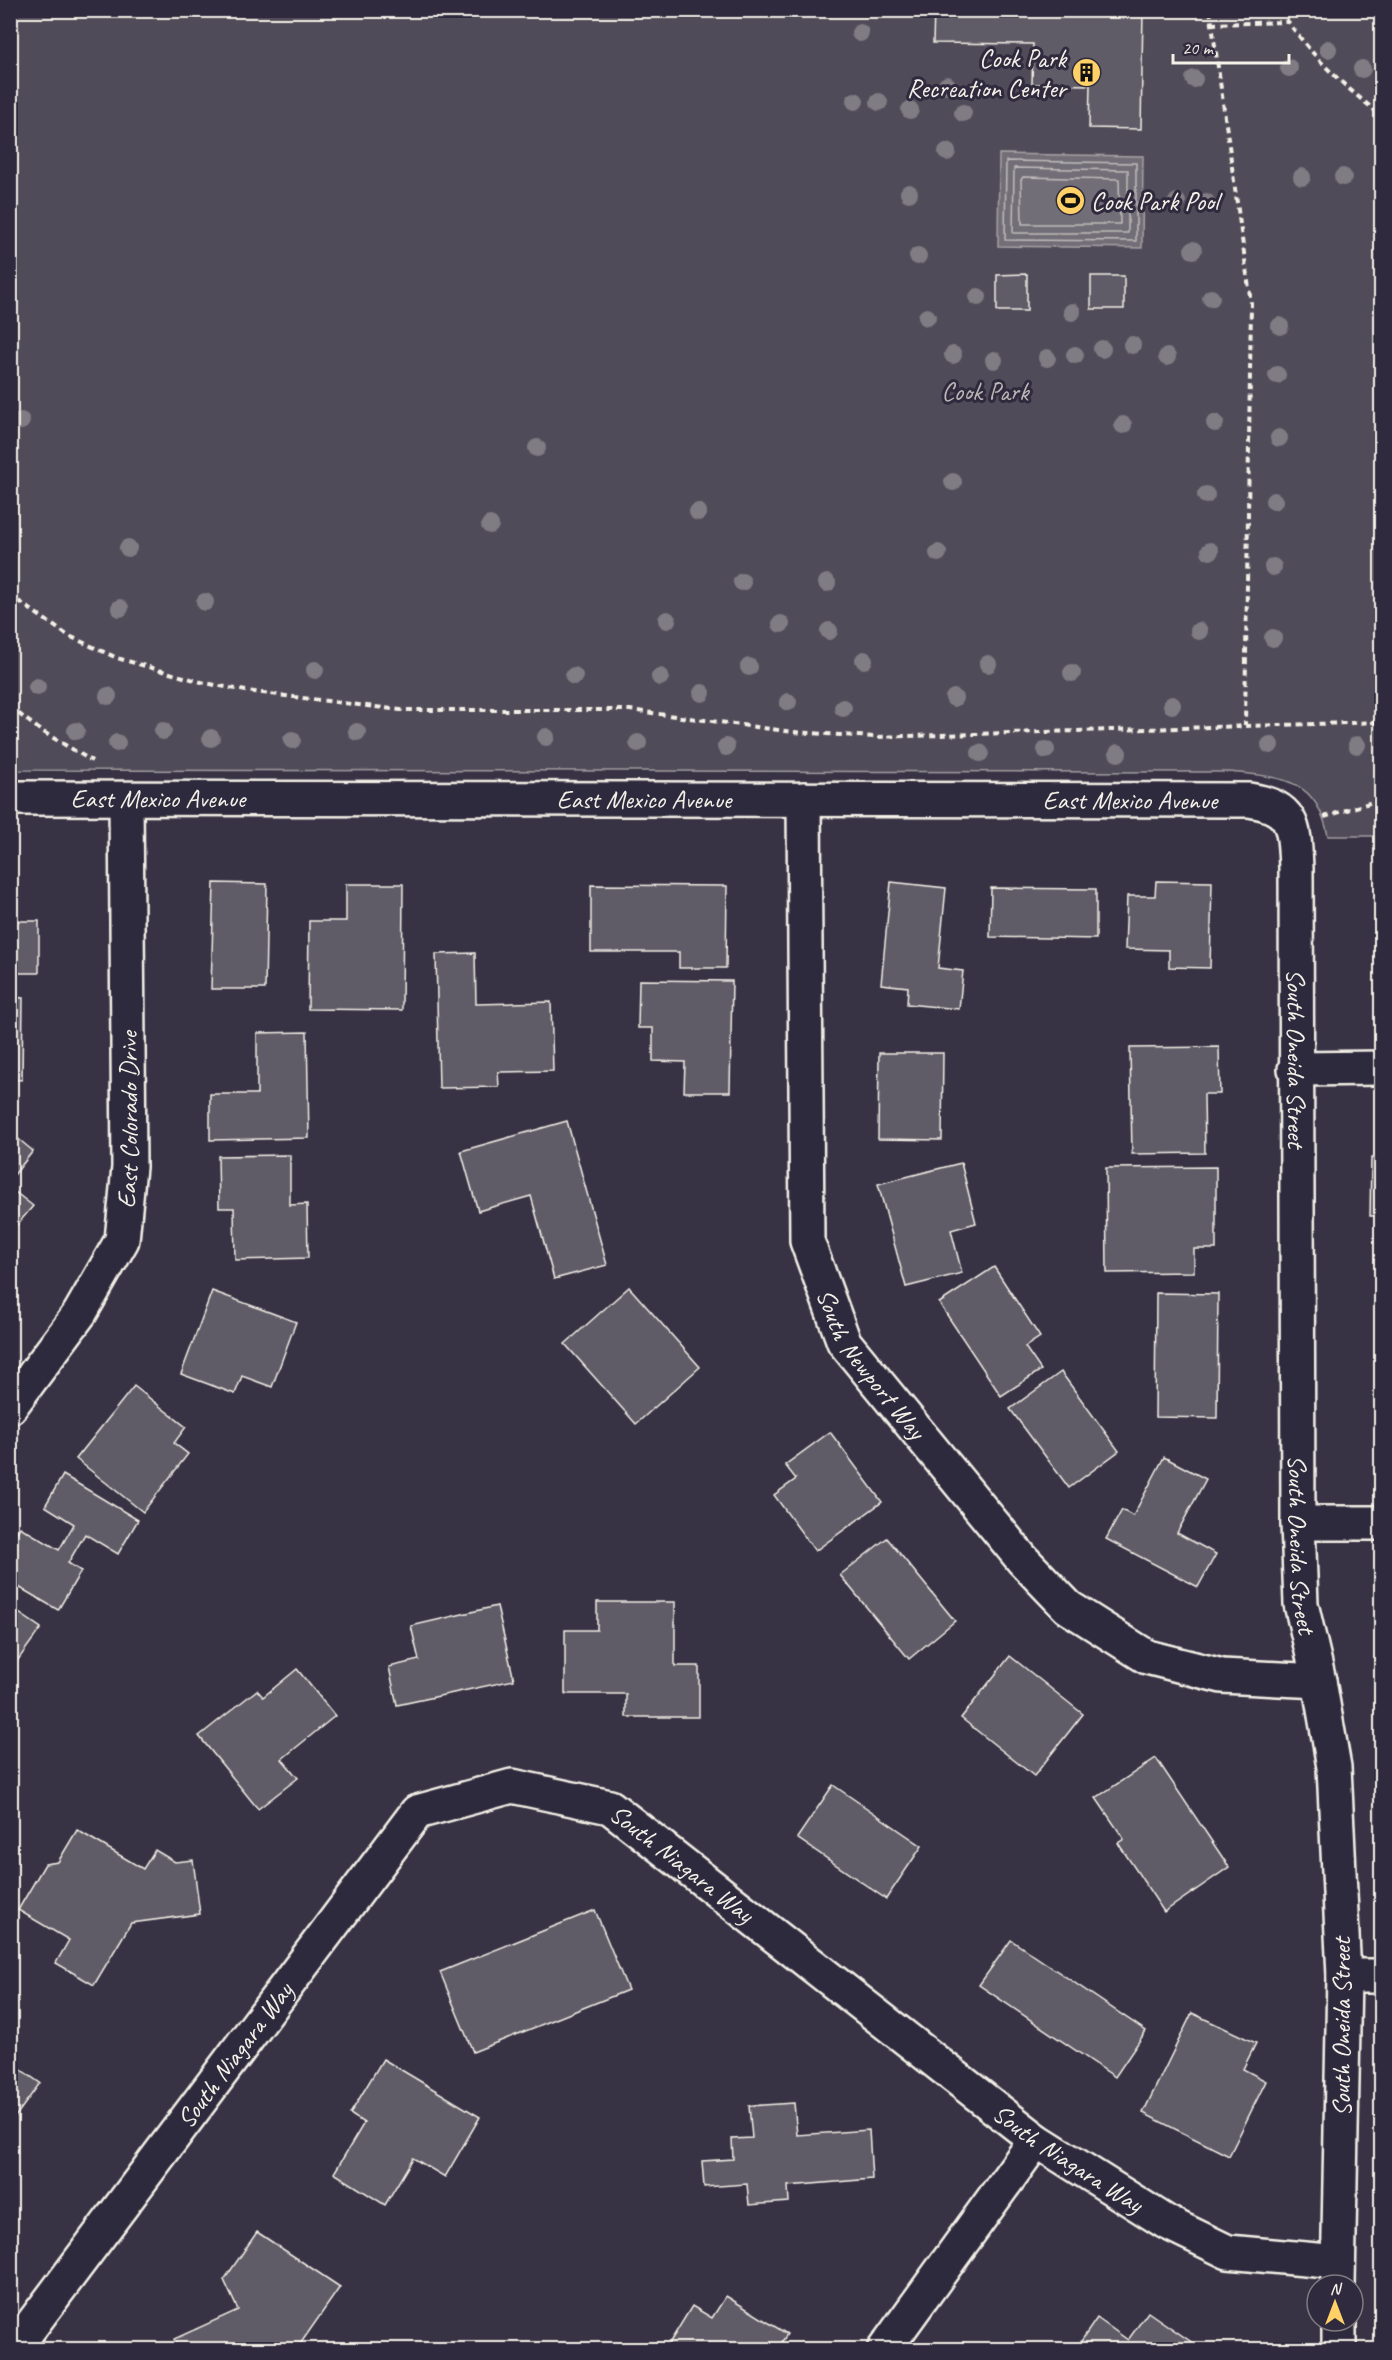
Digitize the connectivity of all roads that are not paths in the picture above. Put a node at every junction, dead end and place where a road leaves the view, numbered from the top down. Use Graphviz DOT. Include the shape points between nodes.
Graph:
graph roads {
  1 [pos="10,798"];
  2 [pos="126,798"];
  3 [pos="804,798"];
  4 [pos="1284,816"];
  5 [pos="1382,1068"];
  6 [pos="1295,1069"];
  7 [pos="10,1407"];
  8 [pos="1298,1523"];
  9 [pos="1382,1523"];
  10 [pos="1319,1681"];
  11 [pos="1344,1976"];
  12 [pos="1382,1976"];
  13 [pos="1036,2140"];
  14 [pos="1333,2273"];
  15 [pos="1338,2273"];
  16 [pos="1339,2333"];
  17 [pos="13,2349"];
  18 [pos="885,2349"];
  19 [pos="1339,2349"];
  1 -- 2 [label="street, East Mexico Avenue"];
  2 -- 3 [label="street, East Mexico Avenue"];
  2 -- 7 [label="street, East Colorado Drive" via="129,1167 122,1240 80,1313"];
  3 -- 4 [label="street, East Mexico Avenue" via="1249,800"];
  3 -- 10 [label="street, South Newport Way" via="807,1241 844,1342 1022,1559 1068,1607 1147,1657 1222,1676"];
  4 -- 6 [label="street, South Oneida Street" via="1296,868"];
  5 -- 6 [label="street"];
  6 -- 8 [label="street, South Oneida Street"];
  8 -- 9 [label="street"];
  8 -- 10 [label="street, South Oneida Street" via="1300,1604"];
  10 -- 11 [label="street, South Oneida Street" via="1334,1767"];
  11 -- 12 [label="street"];
  11 -- 15 [label="street, South Oneida Street"];
  13 -- 14 [label="street, South Niagara Way" via="1166,2222 1228,2252"];
  13 -- 17 [label="street, South Niagara Way" via="610,1807 512,1786 417,1812"];
  13 -- 18 [label="street"];
  16 -- 19 [label="street"];
}
